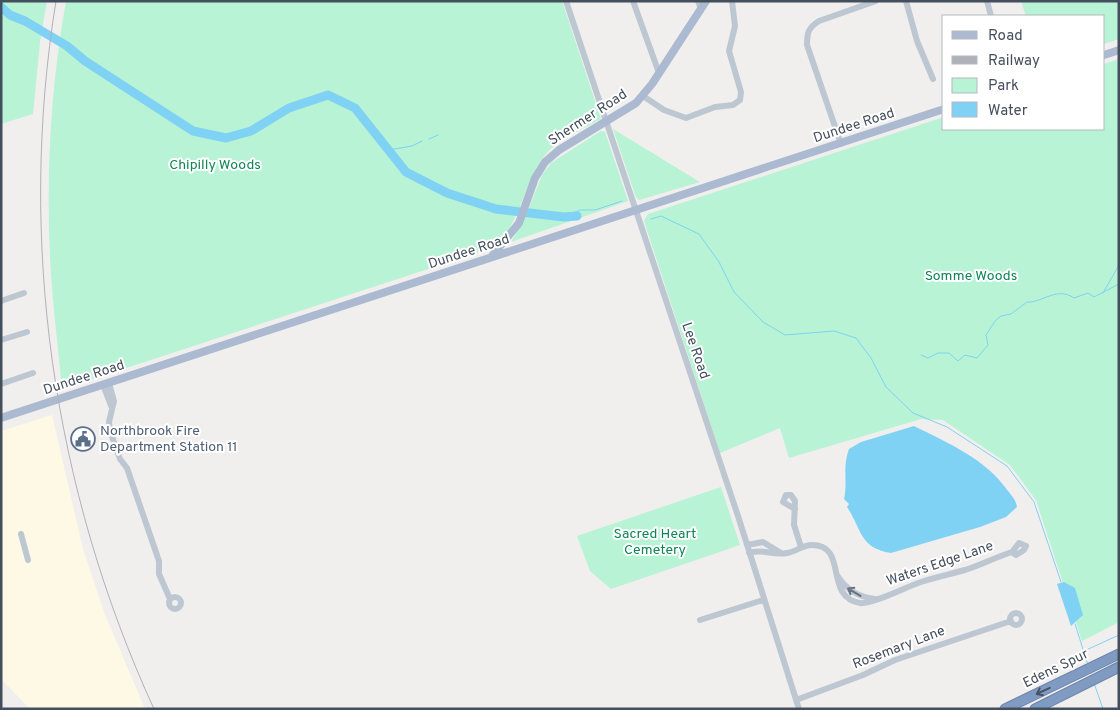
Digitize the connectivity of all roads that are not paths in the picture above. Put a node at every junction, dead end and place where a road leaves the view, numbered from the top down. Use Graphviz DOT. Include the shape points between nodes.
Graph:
graph roads {
  1 [pos="566,1"];
  2 [pos="633,1"];
  3 [pos="706,1"];
  4 [pos="732,1"];
  5 [pos="876,1"];
  6 [pos="906,1"];
  7 [pos="986,1"];
  8 [pos="699,5"];
  9 [pos="992,15"];
  10 [pos="1119,50"];
  11 [pos="1105,56"];
  12 [pos="659,73"];
  13 [pos="933,78"];
  14 [pos="642,96"];
  15 [pos="942,110"];
  16 [pos="606,123"];
  17 [pos="841,144"];
  18 [pos="635,210"];
  19 [pos="490,258"];
  20 [pos="24,293"];
  21 [pos="1,300"];
  22 [pos="27,332"];
  23 [pos="1,340"];
  24 [pos="33,373"];
  25 [pos="1,384"];
  26 [pos="106,384"];
  27 [pos="1,418"];
  28 [pos="795,509"];
  29 [pos="21,534"];
  30 [pos="747,545"];
  31 [pos="801,547"];
  32 [pos="1012,552"];
  33 [pos="749,553"];
  34 [pos="782,554"];
  35 [pos="28,560"];
  36 [pos="170,599"];
  37 [pos="763,600"];
  38 [pos="700,620"];
  39 [pos="1011,621"];
  40 [pos="1119,654"];
  41 [pos="1119,667"];
  42 [pos="796,700"];
  43 [pos="799,709"];
  44 [pos="1005,709"];
  45 [pos="1035,709"];
  1 -- 16 [label="street, Lee Road"];
  2 -- 12 [label="street"];
  3 -- 8 [label="main road, Shermer Road"];
  4 -- 14 [label="street" via="735,26 729,51 741,92 740,100 686,118 664,110"];
  5 -- 17 [label="street" via="818,21 807,34 807,45"];
  6 -- 13 [label="street" via="917,41"];
  7 -- 9 [label="street"];
  8 -- 12 [label="main road, Shermer Road"];
  10 -- 11 [label="main road"];
  12 -- 14 [label="main road, Shermer Road"];
  14 -- 16 [label="main road, Shermer Road"];
  15 -- 17 [label="main road, Dundee Road"];
  16 -- 18 [label="street, Lee Road"];
  16 -- 19 [label="main road, Shermer Road" via="559,150 545,162 535,178 521,218"];
  17 -- 18 [label="main road, Dundee Road"];
  18 -- 19 [label="main road, Dundee Road"];
  18 -- 30 [label="street, Lee Road"];
  19 -- 26 [label="main road, Dundee Road"];
  20 -- 21 [label="street"];
  22 -- 23 [label="street"];
  24 -- 25 [label="street"];
  26 -- 27 [label="main road, Dundee Road"];
  26 -- 36 [label="street" via="114,401 110,431 120,459 127,468 159,561 161,581"];
  28 -- 31 [label="street" via="795,530"];
  29 -- 35 [label="street"];
  30 -- 33 [label="street, Lee Road"];
  30 -- 34 [label="street" via="766,543"];
  31 -- 32 [label="street, Waters Edge Lane" via="824,548 834,559 839,588 850,600 864,604"];
  31 -- 34 [label="street, Waters Edge Lane"];
  33 -- 34 [label="street, Waters Edge Lane" via="762,550"];
  33 -- 37 [label="street, Lee Road"];
  37 -- 38 [label="street"];
  37 -- 42 [label="street, Lee Road"];
  39 -- 42 [label="street, Rosemary Lane" via="895,660"];
  40 -- 44 [label="highway, Edens Spur, one-way"];
  41 -- 45 [label="highway, Edens Spur"];
  42 -- 43 [label="street, Lee Road"];
}
